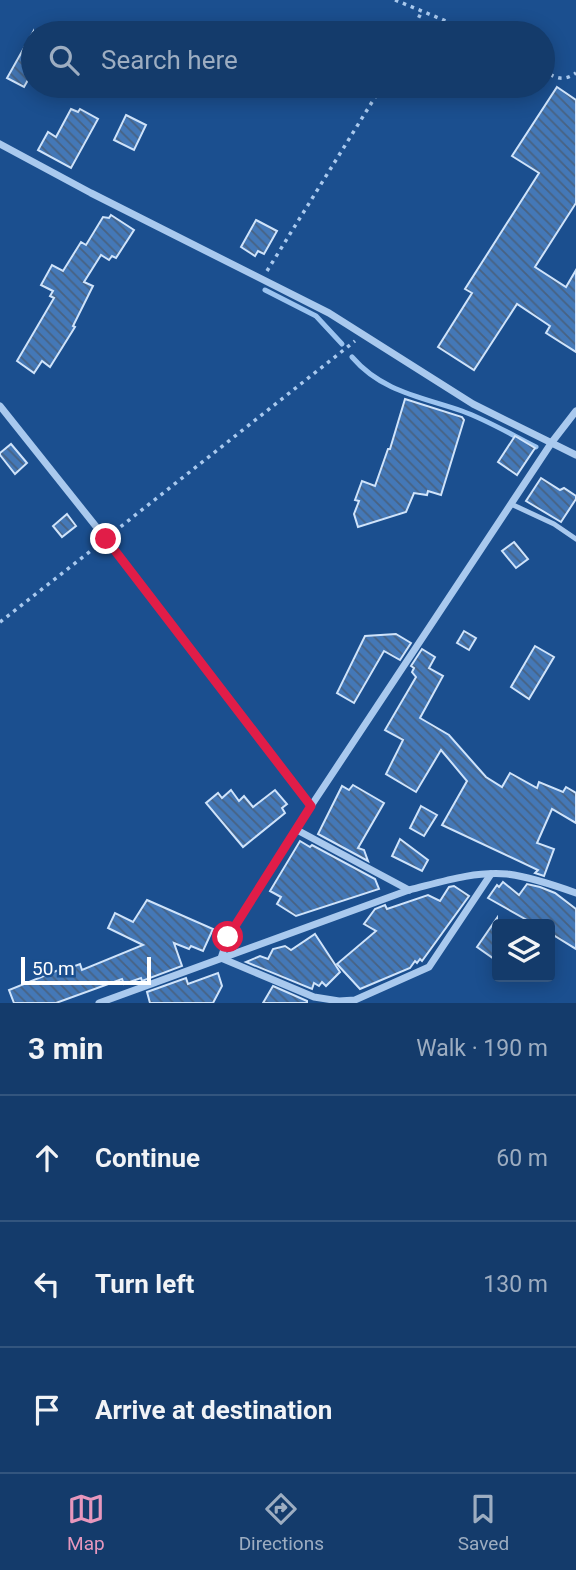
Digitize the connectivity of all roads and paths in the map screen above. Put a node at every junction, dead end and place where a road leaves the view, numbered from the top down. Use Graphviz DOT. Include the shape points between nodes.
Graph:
graph roads {
  1 [pos="395,0"];
  2 [pos="422,11"];
  3 [pos="417,21"];
  4 [pos="446,21"];
  5 [pos="576,73"];
  6 [pos="555,77"];
  7 [pos="375,98"];
  8 [pos="0,144"];
  9 [pos="261,280"];
  10 [pos="363,334"];
  11 [pos="0,406"];
  12 [pos="576,411"];
  13 [pos="552,442"];
  14 [pos="576,455"];
  15 [pos="510,504"];
  16 [pos="576,538"];
  17 [pos="106,539"];
  18 [pos="0,622"];
  19 [pos="311,806"];
  20 [pos="297,831"];
  21 [pos="491,874"];
  22 [pos="409,890"];
  23 [pos="576,893"];
  24 [pos="221,958"];
  25 [pos="355,1002"];
  26 [pos="99,1003"];
  1 -- 2 [label="path"];
  2 -- 3 [label="path"];
  2 -- 4 [label="path"];
  5 -- 6 [label="path"];
  7 -- 9 [label="path"];
  8 -- 9 [label="street"];
  9 -- 10 [label="street"];
  10 -- 13 [label="street" via="473,404"];
  10 -- 17 [label="path"];
  11 -- 17 [label="street"];
  12 -- 13 [label="street"];
  13 -- 14 [label="street"];
  13 -- 15 [label="street"];
  15 -- 16 [label="lane"];
  15 -- 19 [label="street"];
  17 -- 18 [label="path"];
  17 -- 19 [label="street"];
  19 -- 20 [label="street"];
  20 -- 22 [label="street"];
  20 -- 24 [label="street" via="228,937"];
  21 -- 22 [label="street"];
  21 -- 23 [label="street" via="526,878"];
  21 -- 25 [label="street" via="429,967"];
  22 -- 24 [label="street"];
  24 -- 25 [label="street" via="314,997"];
  24 -- 26 [label="street"];
}
